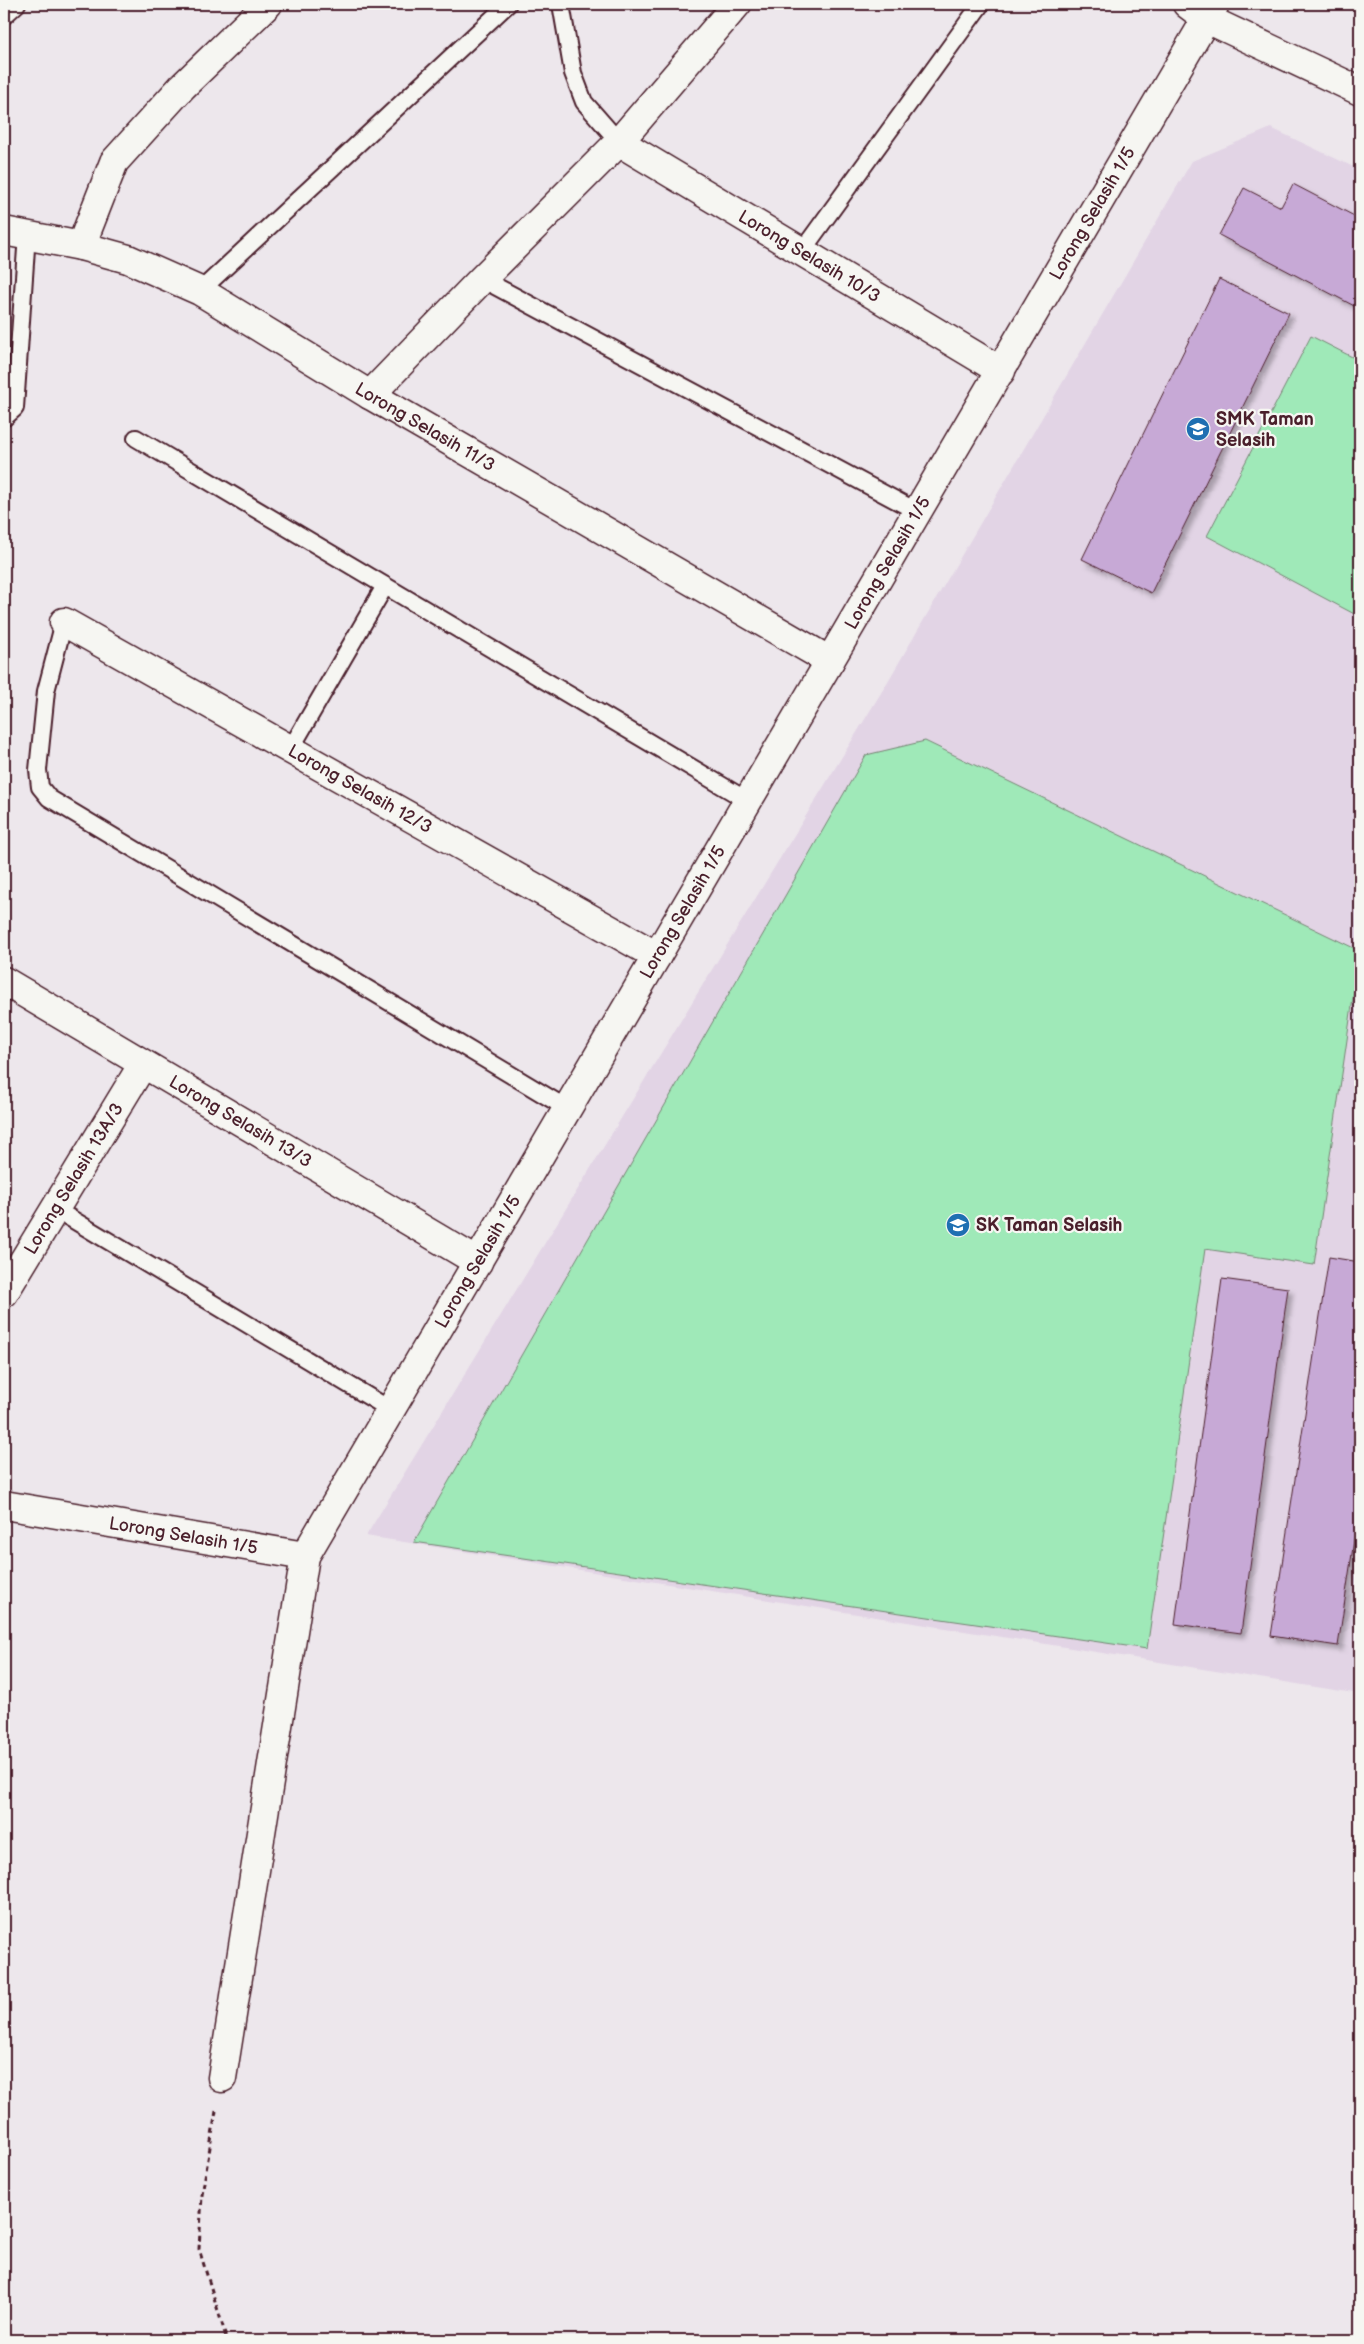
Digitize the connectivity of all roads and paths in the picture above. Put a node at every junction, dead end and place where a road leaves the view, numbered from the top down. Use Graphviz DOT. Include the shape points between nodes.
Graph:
graph roads {
  1 [pos="17,4"];
  2 [pos="268,4"];
  3 [pos="508,4"];
  4 [pos="561,4"];
  5 [pos="737,4"];
  6 [pos="981,4"];
  7 [pos="1203,9"];
  8 [pos="4,16"];
  9 [pos="1360,91"];
  10 [pos="619,142"];
  11 [pos="15,232"];
  12 [pos="81,246"];
  13 [pos="802,252"];
  14 [pos="482,279"];
  15 [pos="200,291"];
  16 [pos="1001,371"];
  17 [pos="370,395"];
  18 [pos="4,418"];
  19 [pos="136,438"];
  20 [pos="918,512"];
  21 [pos="385,586"];
  22 [pos="64,622"];
  23 [pos="830,661"];
  24 [pos="290,750"];
  25 [pos="748,801"];
  26 [pos="657,956"];
  27 [pos="4,981"];
  28 [pos="143,1064"];
  29 [pos="568,1109"];
  30 [pos="55,1209"];
  31 [pos="478,1262"];
  32 [pos="4,1293"];
  33 [pos="391,1410"];
  34 [pos="4,1505"];
  35 [pos="305,1556"];
  36 [pos="222,2078"];
  37 [pos="226,2340"];
  1 -- 8 [label="lane"];
  2 -- 12 [label="street" via="182,88 114,162"];
  3 -- 15 [label="lane"];
  4 -- 10 [label="lane" via="572,73 584,102"];
  5 -- 10 [label="street"];
  6 -- 13 [label="lane"];
  7 -- 9 [label="street"];
  7 -- 16 [label="street, Lorong Selasih 1/5"];
  10 -- 13 [label="street, Lorong Selasih 10/3"];
  10 -- 14 [label="street"];
  11 -- 12 [label="street, Lorong Selasih 11/3"];
  11 -- 18 [label="lane" via="16,408"];
  12 -- 15 [label="street, Lorong Selasih 11/3" via="128,259"];
  13 -- 16 [label="street, Lorong Selasih 10/3"];
  14 -- 17 [label="street"];
  14 -- 20 [label="lane"];
  15 -- 17 [label="street, Lorong Selasih 11/3"];
  16 -- 20 [label="street, Lorong Selasih 1/5"];
  17 -- 23 [label="street, Lorong Selasih 11/3"];
  19 -- 21 [label="lane"];
  20 -- 23 [label="street, Lorong Selasih 1/5"];
  21 -- 24 [label="lane"];
  21 -- 25 [label="lane"];
  22 -- 24 [label="street, Lorong Selasih 12/3"];
  22 -- 29 [label="lane" via="46,691 38,770 40,787 49,798"];
  23 -- 25 [label="street, Lorong Selasih 1/5"];
  24 -- 26 [label="street, Lorong Selasih 12/3"];
  25 -- 26 [label="street, Lorong Selasih 1/5"];
  26 -- 29 [label="street, Lorong Selasih 1/5"];
  27 -- 28 [label="street, Lorong Selasih 13/3"];
  28 -- 30 [label="street, Lorong Selasih 13A/3"];
  28 -- 31 [label="street, Lorong Selasih 13/3"];
  29 -- 31 [label="street, Lorong Selasih 1/5"];
  30 -- 32 [label="street, Lorong Selasih 13A/3"];
  30 -- 33 [label="lane"];
  31 -- 33 [label="street, Lorong Selasih 1/5"];
  33 -- 35 [label="street, Lorong Selasih 1/5"];
  34 -- 35 [label="street, Lorong Selasih 1/5"];
  35 -- 36 [label="street"];
  36 -- 37 [label="path" via="203,2187 199,2249"];
}
